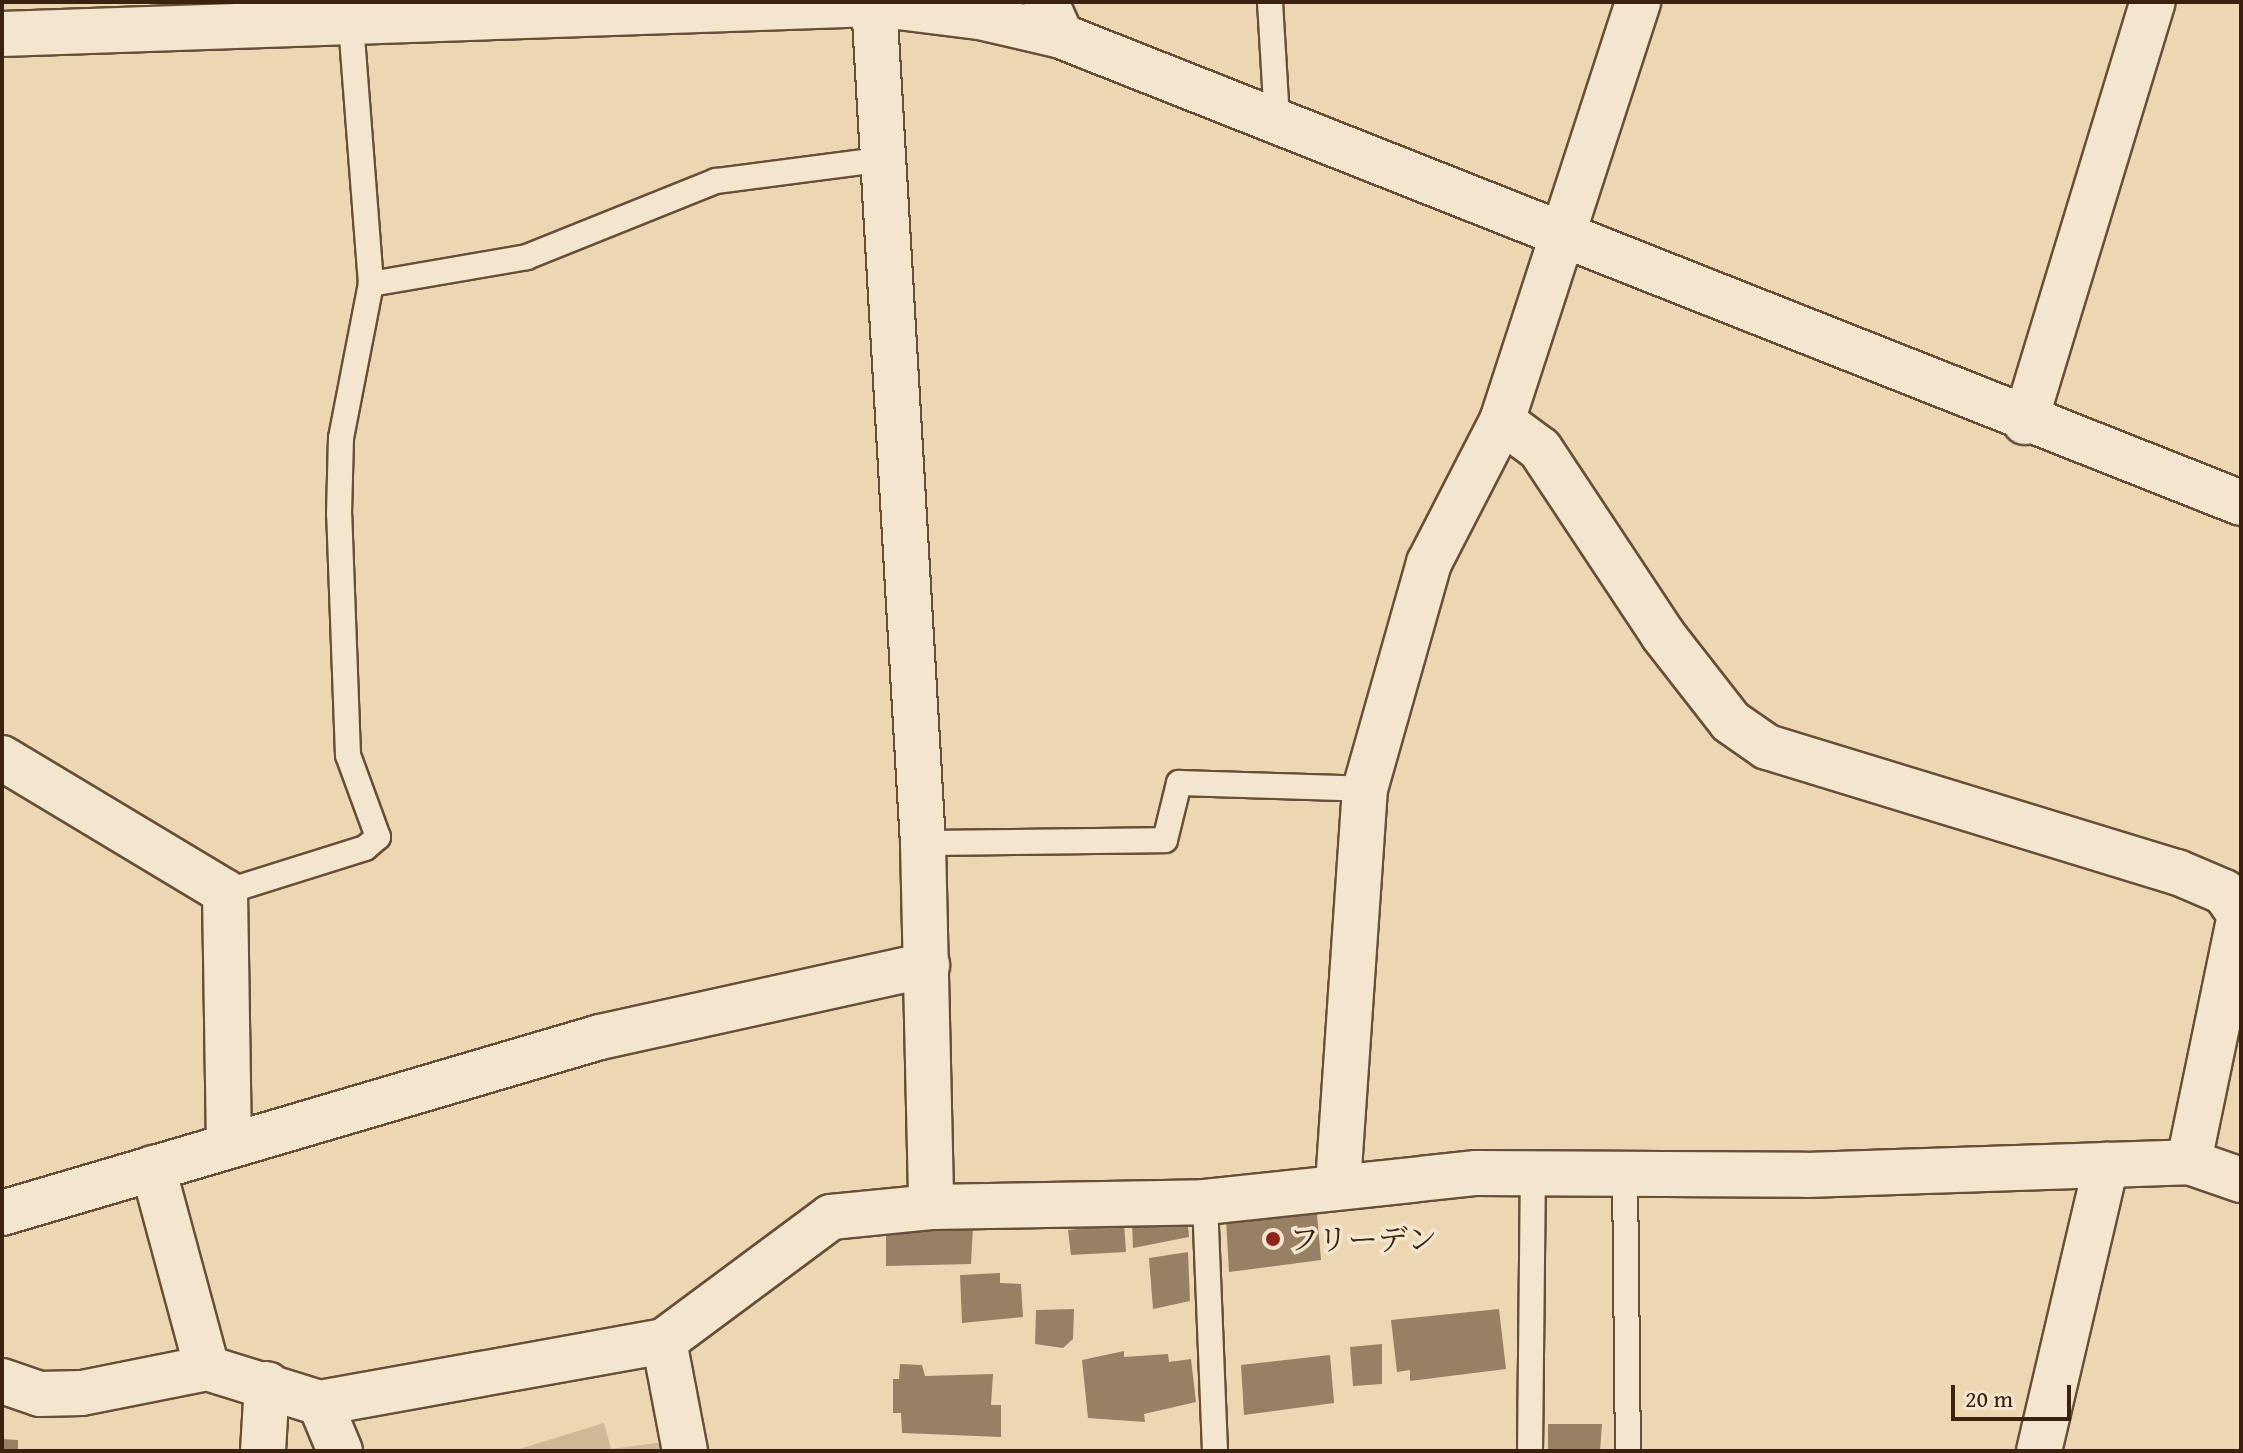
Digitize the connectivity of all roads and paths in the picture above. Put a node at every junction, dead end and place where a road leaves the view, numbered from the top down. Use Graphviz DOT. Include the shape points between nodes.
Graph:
graph roads {
  1 [pos="1270,2"];
  2 [pos="1638,2"];
  3 [pos="2153,2"];
  4 [pos="874,3"];
  5 [pos="1054,19"];
  6 [pos="351,22"];
  7 [pos="2,34"];
  8 [pos="1277,120"];
  9 [pos="885,159"];
  10 [pos="1562,232"];
  11 [pos="371,284"];
  12 [pos="1502,421"];
  13 [pos="2025,422"];
  14 [pos="2241,503"];
  15 [pos="2,758"];
  16 [pos="1365,789"];
  17 [pos="923,843"];
  18 [pos="225,892"];
  19 [pos="2236,894"];
  20 [pos="927,965"];
  21 [pos="229,1146"];
  22 [pos="2189,1162"];
  23 [pos="2106,1165"];
  24 [pos="153,1168"];
  25 [pos="1533,1172"];
  26 [pos="1625,1172"];
  27 [pos="2241,1180"];
  28 [pos="1338,1184"];
  29 [pos="1205,1202"];
  30 [pos="931,1207"];
  31 [pos="2,1213"];
  32 [pos="664,1341"];
  33 [pos="207,1368"];
  34 [pos="2,1381"];
  35 [pos="267,1384"];
  36 [pos="320,1403"];
  37 [pos="263,1451"];
  38 [pos="340,1451"];
  39 [pos="685,1451"];
  40 [pos="1215,1451"];
  41 [pos="1530,1451"];
  42 [pos="1628,1451"];
  43 [pos="2039,1451"];
  1 -- 8 [label="lane"];
  2 -- 10 [label="street"];
  3 -- 13 [label="street"];
  4 -- 5 [label="street"];
  4 -- 6 [label="street"];
  4 -- 9 [label="street"];
  5 -- 8 [label="street"];
  6 -- 7 [label="street"];
  6 -- 11 [label="lane"];
  8 -- 10 [label="street"];
  9 -- 11 [label="lane" via="716,181 527,257"];
  9 -- 17 [label="street"];
  10 -- 12 [label="street"];
  10 -- 13 [label="street"];
  11 -- 18 [label="lane" via="341,438 339,514 348,755 378,837 365,848"];
  12 -- 16 [label="street" via="1429,563"];
  12 -- 19 [label="street" via="1540,449 1663,635 1731,722 1767,747"];
  13 -- 14 [label="street"];
  15 -- 18 [label="street"];
  16 -- 17 [label="lane" via="1179,783 1165,840"];
  16 -- 28 [label="street"];
  17 -- 20 [label="street"];
  18 -- 21 [label="street"];
  19 -- 22 [label="street" via="2240,915"];
  20 -- 21 [label="street" via="600,1037"];
  20 -- 30 [label="street"];
  21 -- 24 [label="street"];
  22 -- 23 [label="street"];
  22 -- 27 [label="street"];
  23 -- 26 [label="street" via="1806,1175"];
  23 -- 43 [label="street"];
  24 -- 31 [label="street"];
  24 -- 33 [label="street"];
  25 -- 26 [label="street"];
  25 -- 28 [label="street"];
  25 -- 41 [label="lane"];
  26 -- 42 [label="lane"];
  28 -- 29 [label="street"];
  29 -- 30 [label="street"];
  29 -- 40 [label="lane"];
  30 -- 32 [label="street" via="831,1217"];
  32 -- 36 [label="street"];
  32 -- 39 [label="street"];
  33 -- 34 [label="street" via="82,1393 40,1394"];
  33 -- 35 [label="street"];
  35 -- 36 [label="street"];
  35 -- 37 [label="street"];
  36 -- 38 [label="street"];
}
